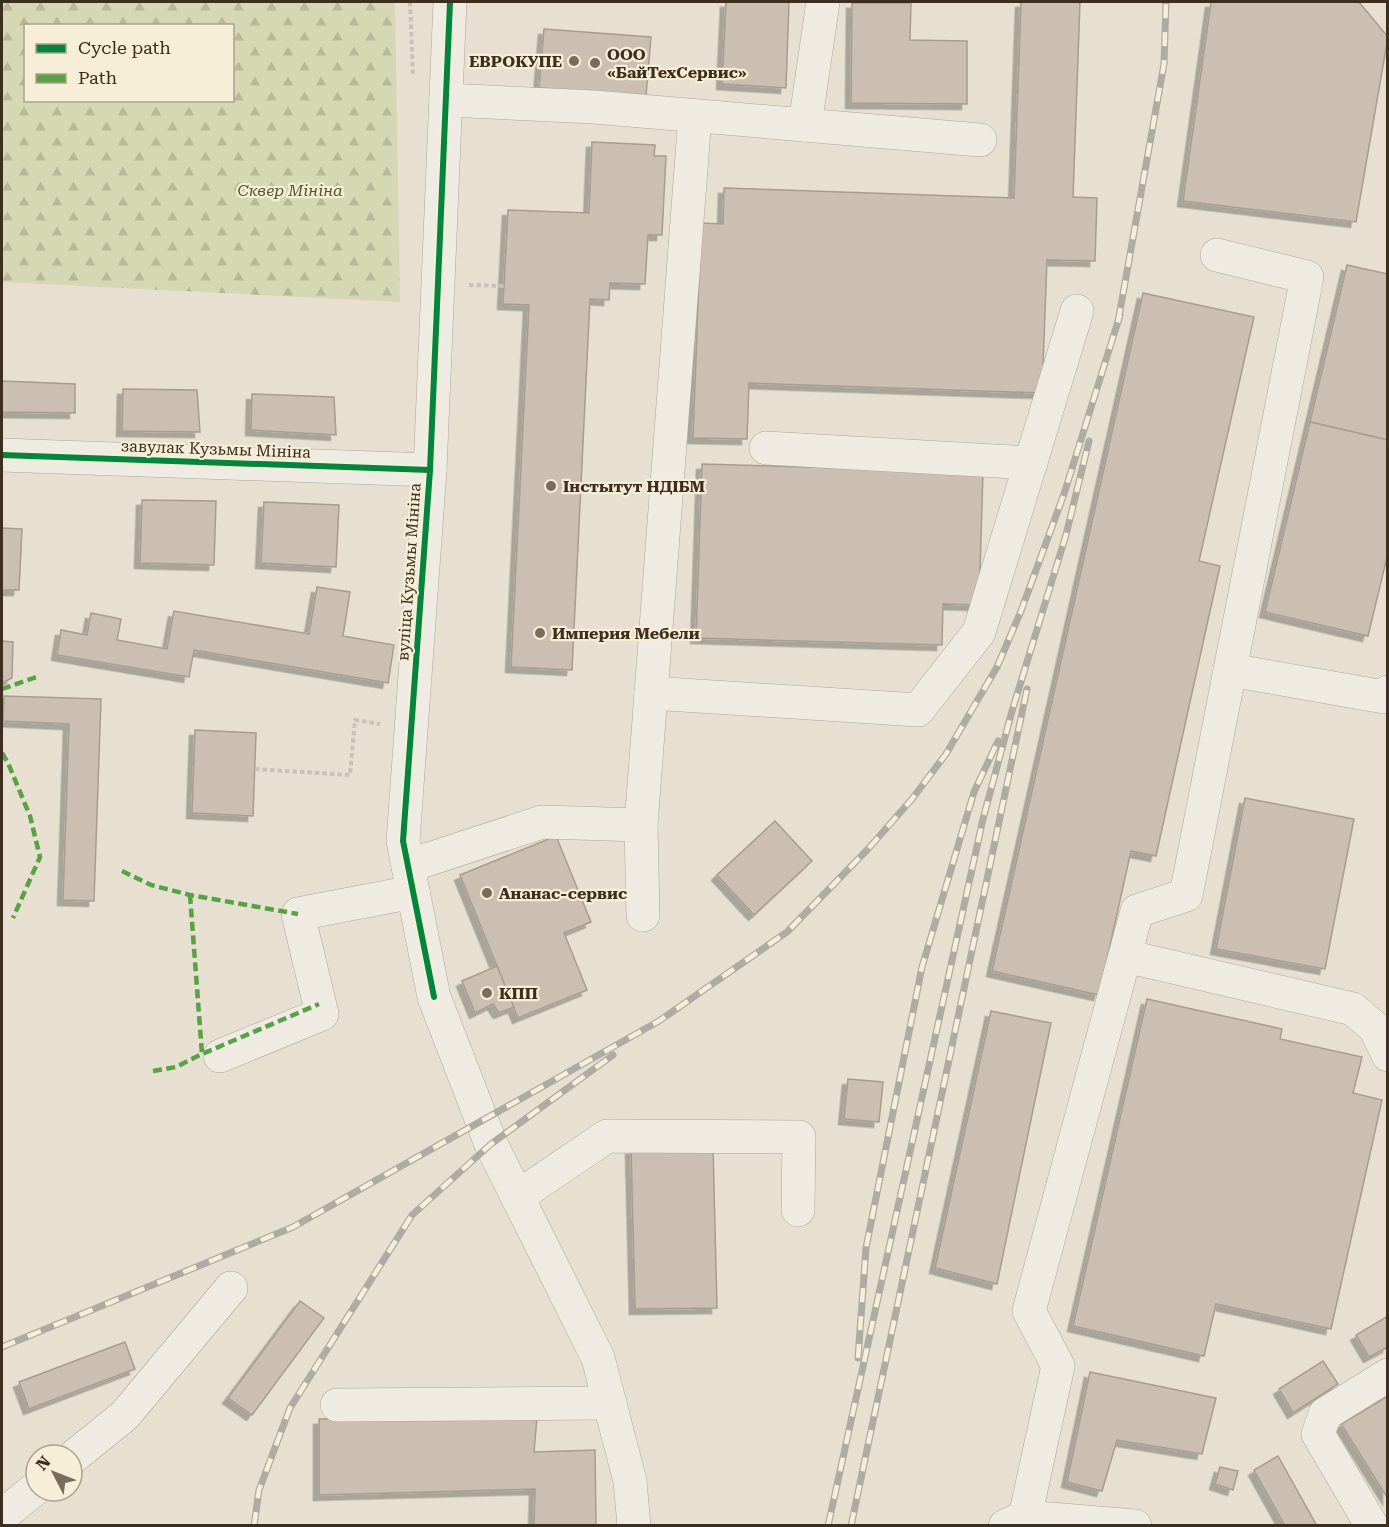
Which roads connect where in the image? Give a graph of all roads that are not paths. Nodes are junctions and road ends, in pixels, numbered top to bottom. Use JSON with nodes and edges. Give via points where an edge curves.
{"nodes":[{"id":1,"x":450,"y":2,"type":"edge"},
{"id":2,"x":823,"y":2,"type":"edge"},
{"id":3,"x":446,"y":100,"type":"junction"},
{"id":4,"x":695,"y":116,"type":"junction"},
{"id":5,"x":805,"y":125,"type":"junction"},
{"id":6,"x":980,"y":140,"type":"dead end"},
{"id":7,"x":1217,"y":255,"type":"dead end"},
{"id":8,"x":1077,"y":311,"type":"dead end"},
{"id":9,"x":766,"y":447,"type":"dead end"},
{"id":10,"x":2,"y":455,"type":"edge"},
{"id":11,"x":1031,"y":463,"type":"junction"},
{"id":12,"x":430,"y":470,"type":"junction"},
{"id":13,"x":1230,"y":670,"type":"junction"},
{"id":14,"x":1388,"y":692,"type":"edge"},
{"id":15,"x":651,"y":693,"type":"junction"},
{"id":16,"x":640,"y":825,"type":"junction"},
{"id":17,"x":410,"y":879,"type":"junction"},
{"id":18,"x":643,"y":915,"type":"dead end"},
{"id":19,"x":1125,"y":956,"type":"junction"},
{"id":20,"x":1388,"y":1055,"type":"edge"},
{"id":21,"x":220,"y":1056,"type":"dead end"},
{"id":22,"x":517,"y":1197,"type":"junction"},
{"id":23,"x":798,"y":1210,"type":"dead end"},
{"id":24,"x":231,"y":1288,"type":"dead end"},
{"id":25,"x":1388,"y":1375,"type":"edge"},
{"id":26,"x":610,"y":1403,"type":"junction"},
{"id":27,"x":337,"y":1405,"type":"dead end"},
{"id":28,"x":84,"y":1448,"type":"edge"},
{"id":29,"x":24,"y":1498,"type":"edge"},
{"id":30,"x":2,"y":1516,"type":"edge"},
{"id":31,"x":1015,"y":1521,"type":"edge"},
{"id":32,"x":634,"y":1526,"type":"edge"},
{"id":33,"x":1136,"y":1526,"type":"edge"},
{"id":34,"x":1372,"y":1526,"type":"edge"}],
"edges":[{"from":1,"to":3,"type":"street","name":"вуліца Кузьмы Мініна"},
{"from":2,"to":5,"type":"street"},
{"from":3,"to":4,"type":"street"},
{"from":3,"to":12,"type":"street","name":"вуліца Кузьмы Мініна"},
{"from":4,"to":5,"type":"street"},
{"from":4,"to":15,"type":"street"},
{"from":5,"to":6,"type":"street"},
{"from":7,"to":13,"type":"street","via":[[1307,277]]},
{"from":8,"to":11,"type":"street"},
{"from":9,"to":11,"type":"street"},
{"from":10,"to":12,"type":"street","name":"завулак Кузьмы Мініна"},
{"from":11,"to":15,"type":"street","via":[[979,632],[918,710]]},
{"from":12,"to":17,"type":"street","name":"вуліца Кузьмы Мініна","via":[[403,841]]},
{"from":13,"to":14,"type":"street","via":[[1384,697]]},
{"from":13,"to":19,"type":"street","via":[[1186,895],[1137,911]]},
{"from":15,"to":16,"type":"street"},
{"from":16,"to":17,"type":"street","via":[[542,822]]},
{"from":16,"to":18,"type":"street"},
{"from":17,"to":21,"type":"street","via":[[298,914],[322,1014]]},
{"from":17,"to":22,"type":"street","name":"вуліца Кузьмы Мініна","via":[[434,996],[491,1144]]},
{"from":19,"to":20,"type":"street","via":[[1353,1009],[1375,1028]]},
{"from":19,"to":31,"type":"street","via":[[1029,1311],[1058,1366]]},
{"from":22,"to":23,"type":"street","via":[[607,1136],[799,1137]]},
{"from":22,"to":26,"type":"street","name":"вуліца Кузьмы Мініна","via":[[598,1358]]},
{"from":24,"to":28,"type":"street","via":[[125,1415]]},
{"from":25,"to":34,"type":"street","via":[[1325,1414],[1318,1434]]},
{"from":26,"to":27,"type":"street"},
{"from":26,"to":32,"type":"street","name":"вуліца Кузьмы Мініна","via":[[630,1482]]},
{"from":29,"to":30,"type":"street"},
{"from":31,"to":33,"type":"street"}]}
